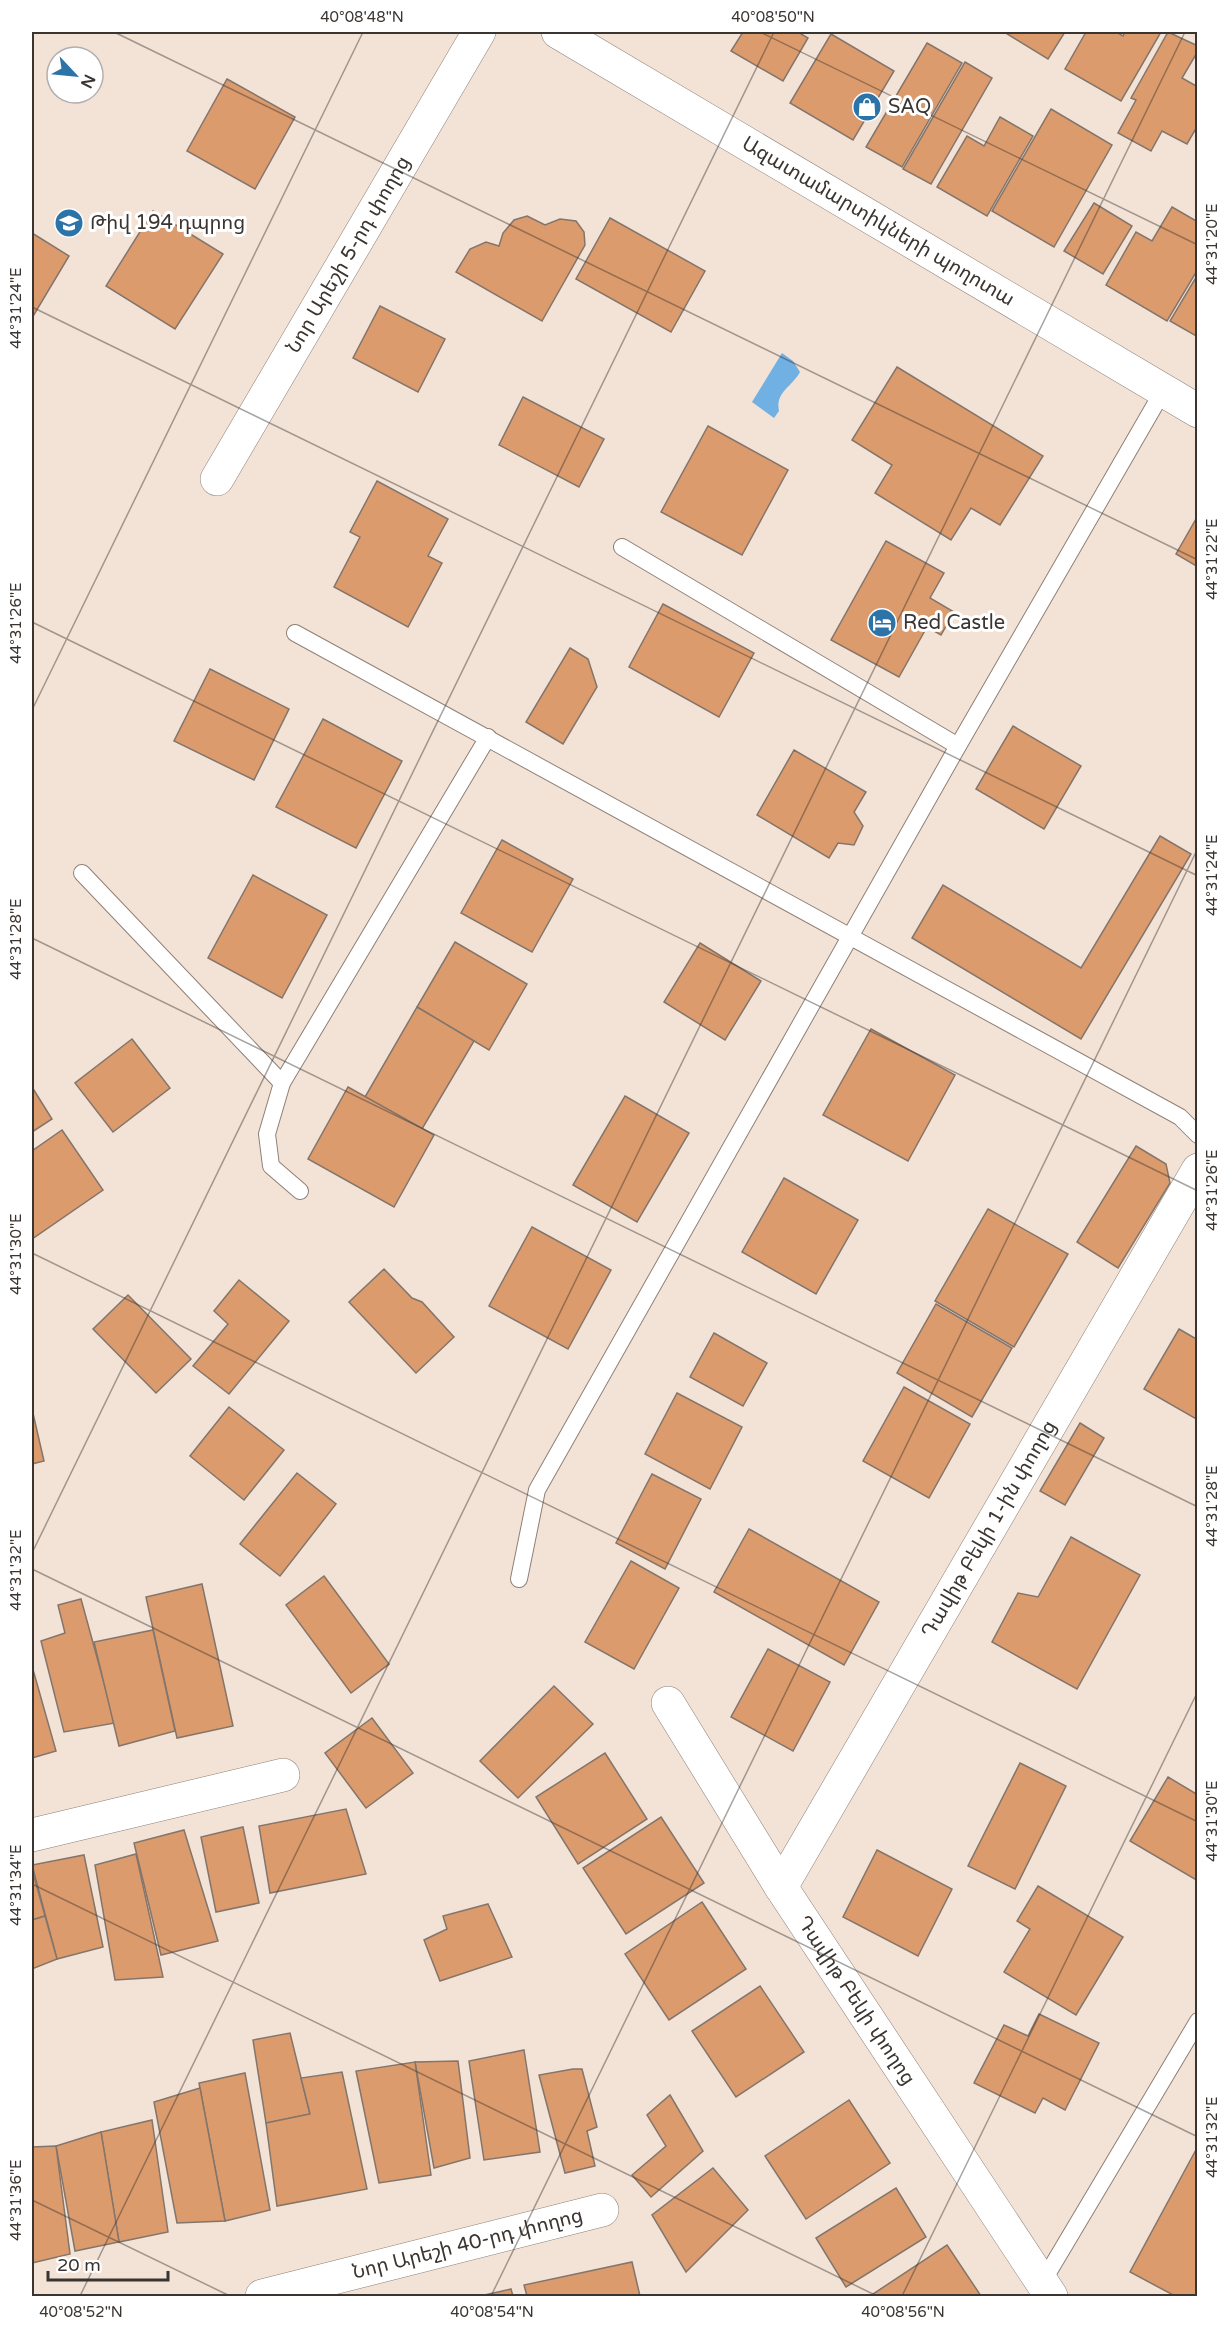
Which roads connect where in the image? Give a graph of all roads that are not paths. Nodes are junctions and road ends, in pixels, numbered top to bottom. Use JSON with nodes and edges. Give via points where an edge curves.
{"nodes":[{"id":1,"x":479,"y":32,"type":"edge"},
{"id":2,"x":558,"y":32,"type":"edge"},
{"id":3,"x":1163,"y":391,"type":"junction"},
{"id":4,"x":1197,"y":411,"type":"edge"},
{"id":5,"x":217,"y":478,"type":"dead end"},
{"id":6,"x":622,"y":548,"type":"dead end"},
{"id":7,"x":295,"y":633,"type":"dead end"},
{"id":8,"x":488,"y":737,"type":"junction"},
{"id":9,"x":958,"y":747,"type":"junction"},
{"id":10,"x":82,"y":873,"type":"dead end"},
{"id":11,"x":850,"y":938,"type":"junction"},
{"id":12,"x":282,"y":1083,"type":"junction"},
{"id":13,"x":1197,"y":1135,"type":"edge"},
{"id":14,"x":1197,"y":1170,"type":"edge"},
{"id":15,"x":300,"y":1191,"type":"dead end"},
{"id":16,"x":519,"y":1579,"type":"dead end"},
{"id":17,"x":668,"y":1703,"type":"dead end"},
{"id":18,"x":283,"y":1775,"type":"dead end"},
{"id":19,"x":32,"y":1835,"type":"edge"},
{"id":20,"x":781,"y":1887,"type":"junction"},
{"id":21,"x":1197,"y":2021,"type":"edge"},
{"id":22,"x":602,"y":2210,"type":"dead end"},
{"id":23,"x":1046,"y":2290,"type":"edge"},
{"id":24,"x":262,"y":2296,"type":"edge"}],
"edges":[{"from":1,"to":5,"type":"street","name":"Նոր Արեշի 5-րդ փողոց"},
{"from":2,"to":3,"type":"street","name":"Ազատամարտիկների պողոտա"},
{"from":3,"to":4,"type":"street","name":"Ազատամարտիկների պողոտա"},
{"from":3,"to":9,"type":"lane"},
{"from":6,"to":9,"type":"lane"},
{"from":7,"to":8,"type":"lane"},
{"from":8,"to":11,"type":"lane"},
{"from":8,"to":12,"type":"lane"},
{"from":9,"to":11,"type":"lane"},
{"from":10,"to":12,"type":"lane"},
{"from":11,"to":13,"type":"lane","via":[[1180,1117]]},
{"from":11,"to":16,"type":"lane","via":[[537,1490]]},
{"from":12,"to":15,"type":"lane","via":[[267,1134],[271,1166]]},
{"from":14,"to":20,"type":"street","name":"Դավիթ Բեկի 1-ին փողոց"},
{"from":17,"to":20,"type":"street","name":"Դավիթ Բեկի փողոց"},
{"from":18,"to":19,"type":"street"},
{"from":20,"to":23,"type":"street","name":"Դավիթ Բեկի փողոց"},
{"from":21,"to":23,"type":"lane"},
{"from":22,"to":24,"type":"street","name":"Նոր Արեշի 40-րդ փողոց"}]}
